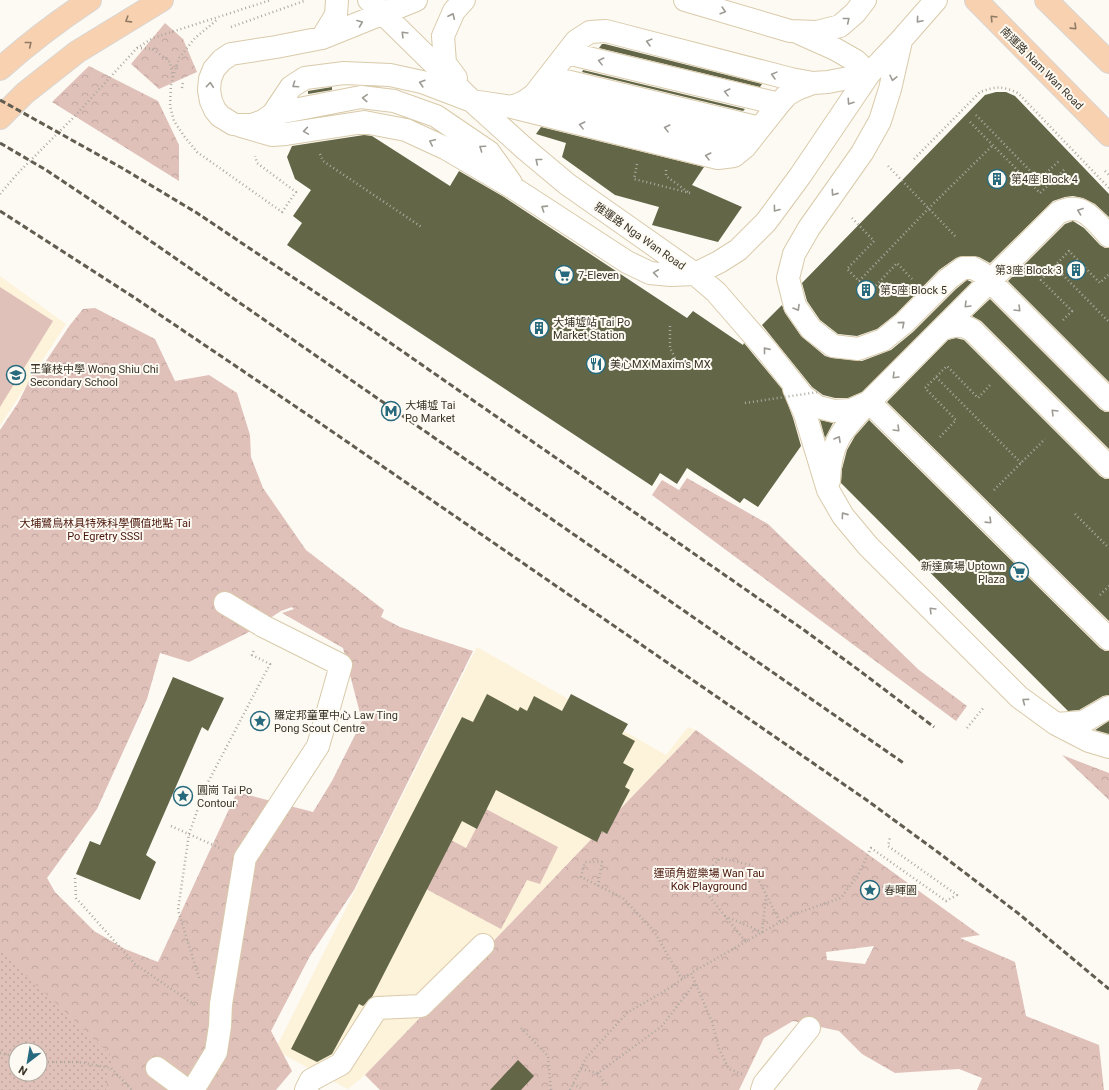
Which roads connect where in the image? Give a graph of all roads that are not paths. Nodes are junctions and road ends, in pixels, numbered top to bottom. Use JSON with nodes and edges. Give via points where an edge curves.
{"nodes":[{"id":1,"x":90,"y":0,"type":"edge"},
{"id":2,"x":162,"y":0,"type":"edge"},
{"id":3,"x":337,"y":0,"type":"edge"},
{"id":4,"x":416,"y":0,"type":"edge"},
{"id":5,"x":464,"y":0,"type":"edge"},
{"id":6,"x":685,"y":0,"type":"edge"},
{"id":7,"x":865,"y":0,"type":"edge"},
{"id":8,"x":936,"y":0,"type":"edge"},
{"id":9,"x":976,"y":0,"type":"edge"},
{"id":10,"x":1046,"y":0,"type":"edge"},
{"id":11,"x":377,"y":7,"type":"edge"},
{"id":12,"x":790,"y":30,"type":"junction"},
{"id":13,"x":322,"y":38,"type":"junction"},
{"id":14,"x":902,"y":40,"type":"junction"},
{"id":15,"x":567,"y":53,"type":"junction"},
{"id":16,"x":1109,"y":62,"type":"edge"},
{"id":17,"x":0,"y":69,"type":"edge"},
{"id":18,"x":869,"y":74,"type":"junction"},
{"id":19,"x":549,"y":77,"type":"junction"},
{"id":20,"x":813,"y":83,"type":"junction"},
{"id":21,"x":534,"y":95,"type":"junction"},
{"id":22,"x":472,"y":101,"type":"junction"},
{"id":23,"x":779,"y":104,"type":"junction"},
{"id":24,"x":512,"y":107,"type":"junction"},
{"id":25,"x":273,"y":114,"type":"junction"},
{"id":26,"x":0,"y":118,"type":"edge"},
{"id":27,"x":239,"y":126,"type":"junction"},
{"id":28,"x":760,"y":128,"type":"junction"},
{"id":29,"x":1109,"y":136,"type":"edge"},
{"id":30,"x":745,"y":147,"type":"junction"},
{"id":31,"x":515,"y":189,"type":"junction"},
{"id":32,"x":1109,"y":236,"type":"edge"},
{"id":33,"x":694,"y":274,"type":"junction"},
{"id":34,"x":990,"y":281,"type":"junction"},
{"id":35,"x":943,"y":329,"type":"junction"},
{"id":36,"x":790,"y":381,"type":"junction"},
{"id":37,"x":1109,"y":400,"type":"edge"},
{"id":38,"x":869,"y":402,"type":"junction"},
{"id":39,"x":1109,"y":467,"type":"edge"},
{"id":40,"x":828,"y":490,"type":"junction"},
{"id":41,"x":225,"y":603,"type":"dead end"},
{"id":42,"x":1109,"y":639,"type":"edge"},
{"id":43,"x":1109,"y":707,"type":"edge"},
{"id":44,"x":1056,"y":724,"type":"junction"},
{"id":45,"x":1109,"y":747,"type":"edge"},
{"id":46,"x":483,"y":945,"type":"dead end"},
{"id":47,"x":809,"y":1028,"type":"dead end"},
{"id":48,"x":157,"y":1068,"type":"dead end"},
{"id":49,"x":763,"y":1087,"type":"edge"},
{"id":50,"x":187,"y":1090,"type":"edge"},
{"id":51,"x":193,"y":1090,"type":"edge"},
{"id":52,"x":306,"y":1090,"type":"edge"}],
"edges":[{"from":17,"to":1,"type":"main road","one_way":true,"via":[[57,22]]},
{"from":2,"to":26,"type":"main road","one_way":true,"via":[[77,52]]},
{"from":3,"to":13,"type":"street","via":[[336,15]]},
{"from":4,"to":11,"type":"street"},
{"from":22,"to":5,"type":"street","name":"雅運路 Nga Wan Road","one_way":true,"via":[[445,63],[443,36],[454,10]]},
{"from":6,"to":12,"type":"street","one_way":true},
{"from":12,"to":7,"type":"street","one_way":true,"via":[[818,32],[840,26]]},
{"from":8,"to":14,"type":"street","name":"雅運路 Nga Wan Road","one_way":true},
{"from":29,"to":9,"type":"main road","name":"南運路 Nam Wan Road","one_way":true},
{"from":10,"to":16,"type":"main road","one_way":true},
{"from":13,"to":11,"type":"street","one_way":true},
{"from":22,"to":11,"type":"street","name":"雅運路 Nga Wan Road","one_way":true},
{"from":12,"to":18,"type":"street","via":[[835,48],[856,61]]},
{"from":27,"to":13,"type":"street","one_way":true,"via":[[220,116],[211,101],[210,79],[222,60],[231,54]]},
{"from":14,"to":18,"type":"street","name":"雅運路 Nga Wan Road"},
{"from":14,"to":34,"type":"street","one_way":true,"via":[[880,121],[862,153],[809,228],[794,254],[788,278],[795,306],[811,329],[833,346],[858,349],[883,340],[963,268],[973,268]]},
{"from":15,"to":19,"type":"street"},
{"from":20,"to":15,"type":"street","one_way":true,"via":[[606,31],[590,32],[576,41]]},
{"from":23,"to":15,"type":"street","one_way":true},
{"from":18,"to":20,"type":"street"},
{"from":18,"to":33,"type":"street","name":"雅運路 Nga Wan Road","one_way":true,"via":[[766,222],[738,250]]},
{"from":19,"to":21,"type":"street"},
{"from":19,"to":28,"type":"street"},
{"from":20,"to":23,"type":"street","via":[[792,92]]},
{"from":21,"to":24,"type":"street"},
{"from":30,"to":21,"type":"street","one_way":true},
{"from":22,"to":24,"type":"street"},
{"from":22,"to":25,"type":"street","name":"雅運路 Nga Wan Road","one_way":true,"via":[[422,82],[390,75],[344,73],[305,78],[291,87]]},
{"from":33,"to":22,"type":"street","name":"雅運路 Nga Wan Road","one_way":true,"via":[[568,184]]},
{"from":23,"to":28,"type":"street"},
{"from":30,"to":24,"type":"street","one_way":true,"via":[[734,156],[718,158]]},
{"from":25,"to":27,"type":"street","name":"雅運路 Nga Wan Road","via":[[252,125]]},
{"from":31,"to":25,"type":"street","one_way":true,"via":[[489,152],[436,116],[394,101],[361,97]]},
{"from":31,"to":27,"type":"street","one_way":true,"via":[[445,148],[406,130],[364,122],[272,135]]},
{"from":28,"to":30,"type":"street"},
{"from":33,"to":31,"type":"street","one_way":true,"via":[[650,273],[627,262]]},
{"from":32,"to":34,"type":"street","one_way":true,"via":[[1081,210],[1065,209]]},
{"from":36,"to":33,"type":"street","one_way":true,"via":[[716,292]]},
{"from":34,"to":35,"type":"street","one_way":true},
{"from":34,"to":37,"type":"street","one_way":true},
{"from":35,"to":38,"type":"street","one_way":true},
{"from":39,"to":35,"type":"street","one_way":true,"via":[[972,330],[959,325]]},
{"from":36,"to":38,"type":"street","via":[[803,396],[818,406],[834,412],[851,410]]},
{"from":36,"to":40,"type":"street","via":[[805,414]]},
{"from":40,"to":38,"type":"street","one_way":true,"via":[[834,448],[846,427]]},
{"from":38,"to":42,"type":"street","one_way":true},
{"from":44,"to":40,"type":"street","one_way":true,"via":[[1019,697],[868,546],[844,516]]},
{"from":41,"to":51,"type":"street","via":[[263,626],[341,665],[318,746],[245,858],[221,1004],[216,1052]]},
{"from":43,"to":44,"type":"street","via":[[1083,722]]},
{"from":44,"to":45,"type":"street","via":[[1089,741]]},
{"from":46,"to":52,"type":"street","via":[[421,1006],[376,1008],[341,1064],[311,1080]]},
{"from":47,"to":49,"type":"street"},
{"from":48,"to":50,"type":"street"}]}
